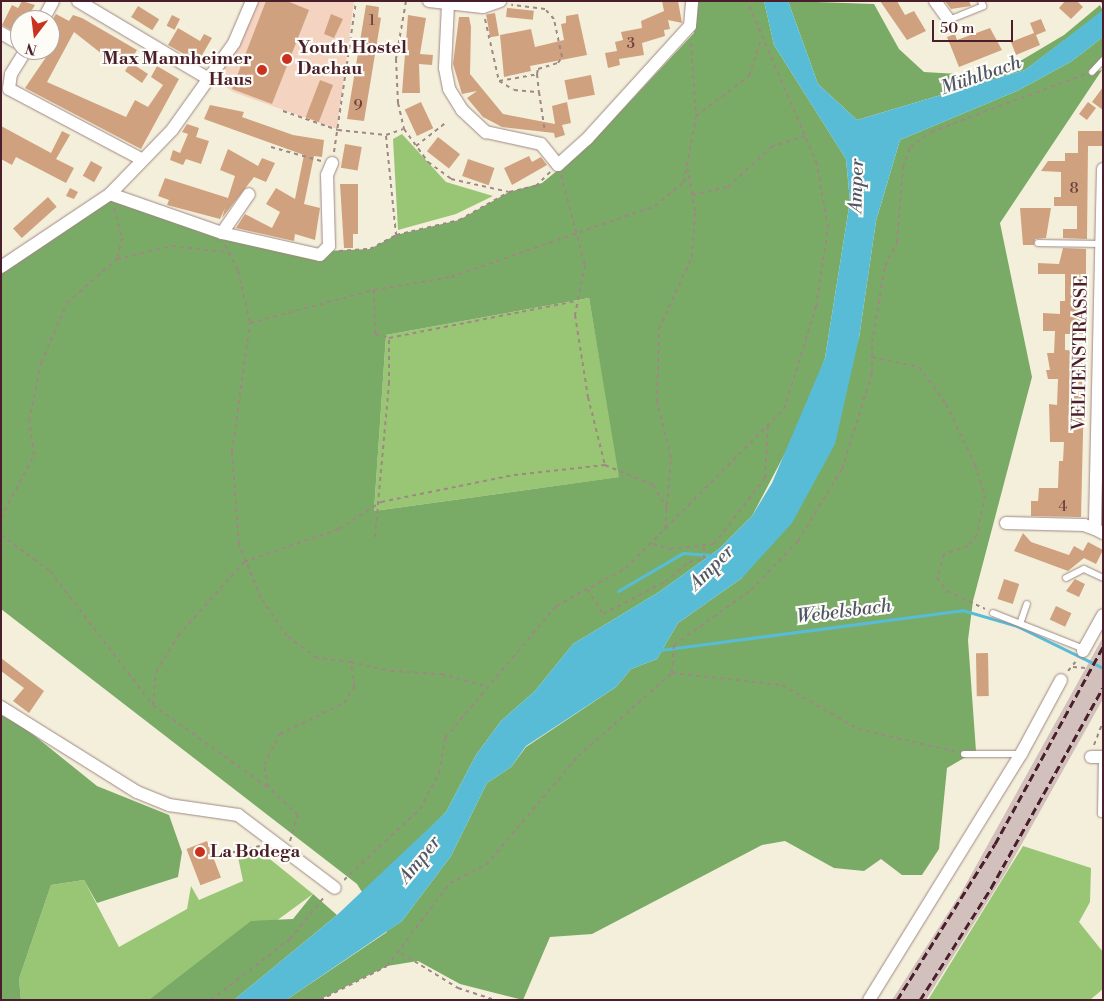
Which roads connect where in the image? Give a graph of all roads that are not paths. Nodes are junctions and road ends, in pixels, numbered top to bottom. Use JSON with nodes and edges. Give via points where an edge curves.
{"nodes":[{"id":1,"x":78,"y":1,"type":"edge"},
{"id":2,"x":252,"y":1,"type":"edge"},
{"id":3,"x":429,"y":1,"type":"edge"},
{"id":4,"x":692,"y":1,"type":"edge"},
{"id":5,"x":936,"y":1,"type":"edge"},
{"id":6,"x":981,"y":1,"type":"edge"},
{"id":7,"x":500,"y":2,"type":"edge"},
{"id":8,"x":448,"y":4,"type":"junction"},
{"id":9,"x":949,"y":20,"type":"joint"},
{"id":10,"x":20,"y":60,"type":"edge"},
{"id":11,"x":1103,"y":60,"type":"edge"},
{"id":12,"x":1092,"y":72,"type":"road end"},
{"id":13,"x":210,"y":79,"type":"junction"},
{"id":14,"x":141,"y":159,"type":"junction"},
{"id":15,"x":332,"y":163,"type":"road end"},
{"id":16,"x":1103,"y":169,"type":"edge"},
{"id":17,"x":110,"y":194,"type":"junction"},
{"id":18,"x":249,"y":194,"type":"dead end"},
{"id":19,"x":1102,"y":221,"type":"edge"},
{"id":20,"x":222,"y":233,"type":"junction"},
{"id":21,"x":1038,"y":243,"type":"dead end"},
{"id":22,"x":1101,"y":244,"type":"junction"},
{"id":23,"x":1,"y":267,"type":"edge"},
{"id":24,"x":1101,"y":304,"type":"edge"},
{"id":25,"x":1100,"y":375,"type":"edge"},
{"id":26,"x":1006,"y":523,"type":"dead end"},
{"id":27,"x":1099,"y":531,"type":"edge"},
{"id":28,"x":1066,"y":578,"type":"dead end"},
{"id":29,"x":1103,"y":578,"type":"edge"},
{"id":30,"x":1027,"y":604,"type":"dead end"},
{"id":31,"x":993,"y":613,"type":"road end"},
{"id":32,"x":1103,"y":615,"type":"edge"},
{"id":33,"x":1021,"y":621,"type":"junction"},
{"id":34,"x":1083,"y":650,"type":"joint"},
{"id":35,"x":1061,"y":680,"type":"dead end"},
{"id":36,"x":1,"y":707,"type":"edge"},
{"id":37,"x":964,"y":754,"type":"road end"},
{"id":38,"x":1021,"y":754,"type":"junction"},
{"id":39,"x":1099,"y":757,"type":"edge"},
{"id":40,"x":1101,"y":814,"type":"dead end"},
{"id":41,"x":335,"y":888,"type":"road end"},
{"id":42,"x":869,"y":1000,"type":"edge"}],
"edges":[{"from":1,"to":13,"type":"street"},
{"from":2,"to":13,"type":"street","via":[[234,43]]},
{"from":3,"to":8,"type":"street"},
{"from":4,"to":8,"type":"street","via":[[690,26],[588,139],[558,164],[541,144],[486,132],[462,110],[449,89],[445,68]]},
{"from":5,"to":9,"type":"street"},
{"from":6,"to":9,"type":"lane","via":[[983,6]]},
{"from":7,"to":8,"type":"street","via":[[483,7]]},
{"from":10,"to":14,"type":"street","via":[[12,74],[9,89]]},
{"from":11,"to":12,"type":"lane"},
{"from":13,"to":14,"type":"street","via":[[172,130]]},
{"from":14,"to":17,"type":"street"},
{"from":15,"to":20,"type":"street","via":[[327,175],[326,251],[300,254]]},
{"from":16,"to":19,"type":"street","name":"VELTENSTRASSE"},
{"from":17,"to":20,"type":"street"},
{"from":17,"to":23,"type":"street"},
{"from":18,"to":20,"type":"street"},
{"from":19,"to":22,"type":"street","name":"VELTENSTRASSE"},
{"from":21,"to":22,"type":"lane"},
{"from":22,"to":24,"type":"street","name":"VELTENSTRASSE"},
{"from":24,"to":25,"type":"street","name":"VELTENSTRASSE"},
{"from":25,"to":27,"type":"street","name":"VELTENSTRASSE"},
{"from":26,"to":27,"type":"street","via":[[1084,525]]},
{"from":28,"to":29,"type":"lane","via":[[1084,569]]},
{"from":30,"to":33,"type":"lane"},
{"from":31,"to":33,"type":"lane"},
{"from":32,"to":34,"type":"street"},
{"from":33,"to":34,"type":"lane"},
{"from":35,"to":38,"type":"street"},
{"from":36,"to":41,"type":"street","via":[[137,792],[169,804],[238,815],[268,834]]},
{"from":37,"to":38,"type":"lane"},
{"from":38,"to":42,"type":"street"},
{"from":39,"to":40,"type":"lane"}]}
